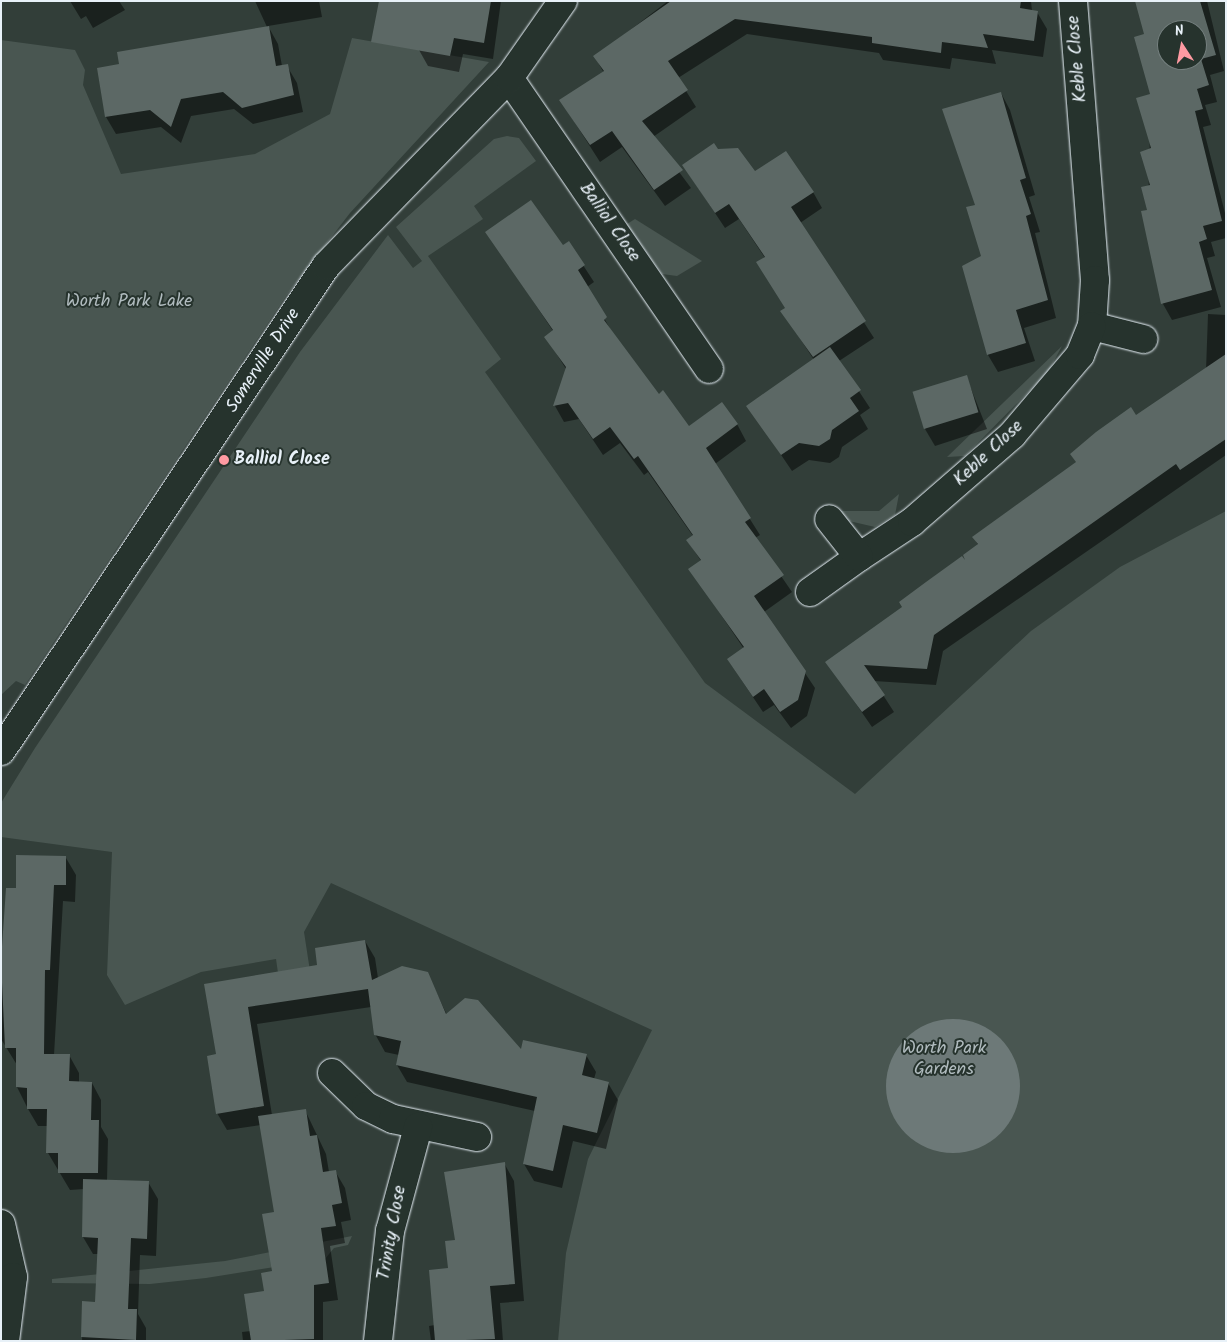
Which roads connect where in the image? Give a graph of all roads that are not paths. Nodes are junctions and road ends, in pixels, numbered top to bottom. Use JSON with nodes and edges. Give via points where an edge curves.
{"nodes":[{"id":1,"x":564,"y":1,"type":"edge"},
{"id":2,"x":1073,"y":1,"type":"edge"},
{"id":3,"x":509,"y":78,"type":"junction"},
{"id":4,"x":1092,"y":326,"type":"junction"},
{"id":5,"x":1143,"y":339,"type":"dead end"},
{"id":6,"x":709,"y":369,"type":"dead end"},
{"id":7,"x":829,"y":519,"type":"dead end"},
{"id":8,"x":859,"y":557,"type":"junction"},
{"id":9,"x":810,"y":592,"type":"dead end"},
{"id":10,"x":1,"y":751,"type":"edge"},
{"id":11,"x":332,"y":1073,"type":"dead end"},
{"id":12,"x":418,"y":1127,"type":"junction"},
{"id":13,"x":477,"y":1137,"type":"dead end"},
{"id":14,"x":1,"y":1224,"type":"edge"},
{"id":15,"x":5,"y":1341,"type":"edge"},
{"id":16,"x":378,"y":1341,"type":"edge"}],
"edges":[{"from":1,"to":3,"type":"street","name":"Somerville Drive"},
{"from":2,"to":4,"type":"street","name":"Keble Close","via":[[1095,280]]},
{"from":3,"to":6,"type":"street","name":"Balliol Close"},
{"from":3,"to":10,"type":"street","name":"Somerville Drive","via":[[326,266]]},
{"from":4,"to":5,"type":"street"},
{"from":4,"to":8,"type":"street","name":"Keble Close","via":[[1070,369],[1012,435],[912,522]]},
{"from":7,"to":8,"type":"street"},
{"from":8,"to":9,"type":"street","name":"Keble Close"},
{"from":11,"to":12,"type":"street","via":[[366,1106]]},
{"from":12,"to":13,"type":"street"},
{"from":12,"to":16,"type":"street","name":"Trinity Close","via":[[390,1230]]},
{"from":14,"to":15,"type":"street","via":[[13,1277]]}]}
